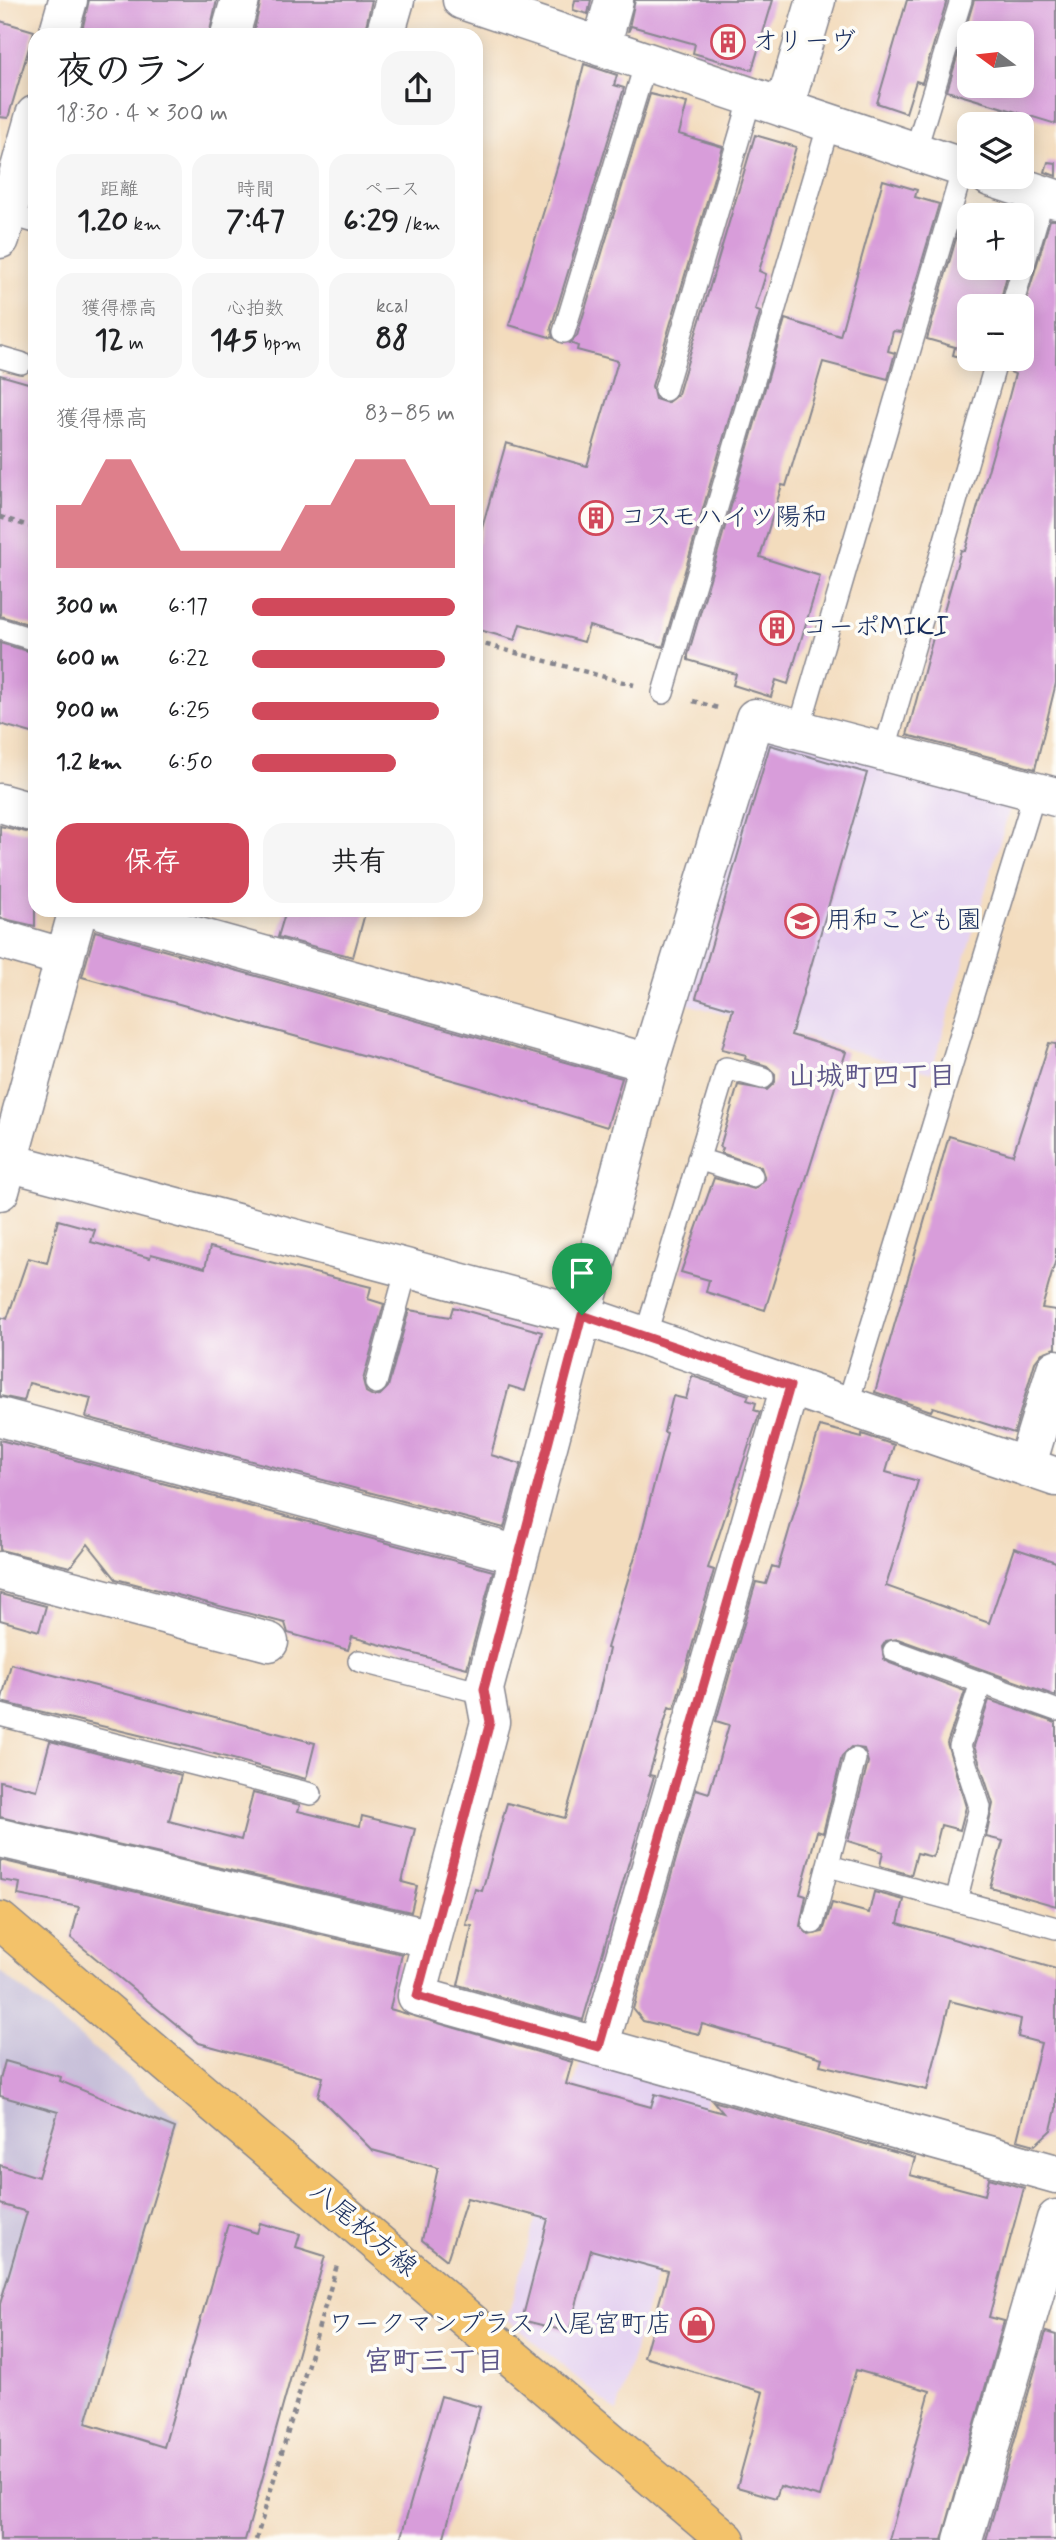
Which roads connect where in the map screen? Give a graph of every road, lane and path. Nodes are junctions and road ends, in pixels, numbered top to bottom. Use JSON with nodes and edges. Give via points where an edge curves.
{"nodes":[{"id":1,"x":68,"y":0,"type":"edge"},
{"id":2,"x":240,"y":0,"type":"edge"},
{"id":3,"x":395,"y":0,"type":"edge"},
{"id":4,"x":462,"y":0,"type":"edge"},
{"id":5,"x":614,"y":0,"type":"edge"},
{"id":6,"x":816,"y":0,"type":"edge"},
{"id":7,"x":961,"y":0,"type":"edge"},
{"id":8,"x":60,"y":28,"type":"edge"},
{"id":9,"x":232,"y":28,"type":"edge"},
{"id":10,"x":387,"y":28,"type":"edge"},
{"id":11,"x":601,"y":47,"type":"junction"},
{"id":12,"x":646,"y":62,"type":"junction"},
{"id":13,"x":768,"y":102,"type":"junction"},
{"id":14,"x":829,"y":123,"type":"junction"},
{"id":15,"x":28,"y":152,"type":"edge"},
{"id":16,"x":915,"y":152,"type":"junction"},
{"id":17,"x":957,"y":166,"type":"edge"},
{"id":18,"x":968,"y":189,"type":"edge"},
{"id":19,"x":1027,"y":189,"type":"edge"},
{"id":20,"x":1050,"y":197,"type":"edge"},
{"id":21,"x":14,"y":225,"type":"edge"},
{"id":22,"x":1016,"y":294,"type":"edge"},
{"id":23,"x":564,"y":332,"type":"dead end"},
{"id":24,"x":0,"y":357,"type":"edge"},
{"id":25,"x":21,"y":363,"type":"dead end"},
{"id":26,"x":994,"y":371,"type":"edge"},
{"id":27,"x":665,"y":390,"type":"dead end"},
{"id":28,"x":0,"y":517,"type":"edge"},
{"id":29,"x":28,"y":526,"type":"edge"},
{"id":30,"x":0,"y":629,"type":"edge"},
{"id":31,"x":28,"y":638,"type":"edge"},
{"id":32,"x":483,"y":644,"type":"edge"},
{"id":33,"x":663,"y":693,"type":"junction"},
{"id":34,"x":755,"y":718,"type":"junction"},
{"id":35,"x":799,"y":729,"type":"junction"},
{"id":36,"x":884,"y":752,"type":"junction"},
{"id":37,"x":1046,"y":795,"type":"edge"},
{"id":38,"x":0,"y":803,"type":"edge"},
{"id":39,"x":28,"y":811,"type":"edge"},
{"id":40,"x":76,"y":917,"type":"edge"},
{"id":41,"x":127,"y":917,"type":"edge"},
{"id":42,"x":0,"y":940,"type":"edge"},
{"id":43,"x":65,"y":958,"type":"junction"},
{"id":44,"x":649,"y":1063,"type":"junction"},
{"id":45,"x":763,"y":1078,"type":"dead end"},
{"id":46,"x":698,"y":1159,"type":"junction"},
{"id":47,"x":3,"y":1171,"type":"edge"},
{"id":48,"x":752,"y":1176,"type":"dead end"},
{"id":49,"x":407,"y":1268,"type":"junction"},
{"id":50,"x":582,"y":1315,"type":"junction"},
{"id":51,"x":645,"y":1337,"type":"junction"},
{"id":52,"x":1056,"y":1369,"type":"edge"},
{"id":53,"x":376,"y":1384,"type":"dead end"},
{"id":54,"x":790,"y":1386,"type":"junction"},
{"id":55,"x":847,"y":1406,"type":"junction"},
{"id":56,"x":0,"y":1417,"type":"edge"},
{"id":57,"x":1041,"y":1472,"type":"edge"},
{"id":58,"x":519,"y":1555,"type":"junction"},
{"id":59,"x":0,"y":1571,"type":"edge"},
{"id":60,"x":269,"y":1642,"type":"dead end"},
{"id":61,"x":894,"y":1651,"type":"dead end"},
{"id":62,"x":359,"y":1661,"type":"dead end"},
{"id":63,"x":981,"y":1683,"type":"junction"},
{"id":64,"x":484,"y":1689,"type":"junction"},
{"id":65,"x":1056,"y":1710,"type":"edge"},
{"id":66,"x":0,"y":1715,"type":"edge"},
{"id":67,"x":855,"y":1759,"type":"dead end"},
{"id":68,"x":311,"y":1794,"type":"dead end"},
{"id":69,"x":0,"y":1838,"type":"edge"},
{"id":70,"x":829,"y":1866,"type":"junction"},
{"id":71,"x":956,"y":1901,"type":"junction"},
{"id":72,"x":0,"y":1921,"type":"edge"},
{"id":73,"x":814,"y":1923,"type":"dead end"},
{"id":74,"x":1056,"y":1928,"type":"edge"},
{"id":75,"x":432,"y":1939,"type":"junction"},
{"id":76,"x":599,"y":2047,"type":"junction"},
{"id":77,"x":1056,"y":2173,"type":"edge"},
{"id":78,"x":1056,"y":2219,"type":"edge"},
{"id":79,"x":342,"y":2250,"type":"dead end"},
{"id":80,"x":256,"y":2540,"type":"edge"},
{"id":81,"x":726,"y":2540,"type":"edge"},
{"id":82,"x":963,"y":2540,"type":"edge"}],
"edges":[{"from":1,"to":8,"type":"street"},
{"from":2,"to":9,"type":"street"},
{"from":3,"to":10,"type":"street"},
{"from":4,"to":11,"type":"street"},
{"from":5,"to":11,"type":"street"},
{"from":6,"to":13,"type":"street"},
{"from":7,"to":16,"type":"lane"},
{"from":11,"to":12,"type":"street"},
{"from":12,"to":13,"type":"street"},
{"from":12,"to":23,"type":"lane"},
{"from":13,"to":14,"type":"street"},
{"from":13,"to":27,"type":"lane"},
{"from":14,"to":16,"type":"street"},
{"from":14,"to":33,"type":"lane"},
{"from":15,"to":21,"type":"street"},
{"from":16,"to":17,"type":"street"},
{"from":18,"to":35,"type":"lane"},
{"from":19,"to":20,"type":"street"},
{"from":20,"to":22,"type":"lane"},
{"from":24,"to":25,"type":"lane"},
{"from":26,"to":36,"type":"lane"},
{"from":28,"to":29,"type":"path"},
{"from":30,"to":31,"type":"lane"},
{"from":32,"to":33,"type":"path"},
{"from":33,"to":34,"type":"path"},
{"from":34,"to":35,"type":"street"},
{"from":34,"to":44,"type":"street"},
{"from":35,"to":36,"type":"street"},
{"from":36,"to":37,"type":"street"},
{"from":37,"to":55,"type":"lane"},
{"from":38,"to":39,"type":"street"},
{"from":40,"to":43,"type":"street"},
{"from":41,"to":44,"type":"street"},
{"from":42,"to":43,"type":"street"},
{"from":43,"to":47,"type":"street"},
{"from":44,"to":50,"type":"street"},
{"from":45,"to":46,"type":"lane","via":[[726,1068]]},
{"from":46,"to":48,"type":"lane"},
{"from":46,"to":51,"type":"lane"},
{"from":47,"to":49,"type":"street"},
{"from":49,"to":50,"type":"street"},
{"from":49,"to":53,"type":"lane"},
{"from":50,"to":51,"type":"street"},
{"from":50,"to":58,"type":"street"},
{"from":51,"to":54,"type":"street"},
{"from":52,"to":57,"type":"street"},
{"from":54,"to":55,"type":"street"},
{"from":54,"to":76,"type":"street"},
{"from":55,"to":57,"type":"street"},
{"from":56,"to":58,"type":"street"},
{"from":58,"to":64,"type":"street"},
{"from":59,"to":60,"type":"street"},
{"from":61,"to":63,"type":"lane"},
{"from":62,"to":64,"type":"lane","via":[[467,1689]]},
{"from":63,"to":65,"type":"lane"},
{"from":63,"to":71,"type":"lane","via":[[960,1746],[980,1807]]},
{"from":64,"to":75,"type":"street","via":[[490,1722]]},
{"from":66,"to":68,"type":"lane"},
{"from":67,"to":70,"type":"lane"},
{"from":69,"to":75,"type":"street"},
{"from":70,"to":71,"type":"lane"},
{"from":70,"to":73,"type":"lane"},
{"from":71,"to":74,"type":"lane"},
{"from":72,"to":81,"type":"main road","name":"八尾枚方線"},
{"from":75,"to":76,"type":"street","via":[[417,1996]]},
{"from":76,"to":77,"type":"street"},
{"from":78,"to":82,"type":"street"},
{"from":79,"to":80,"type":"path"}]}
